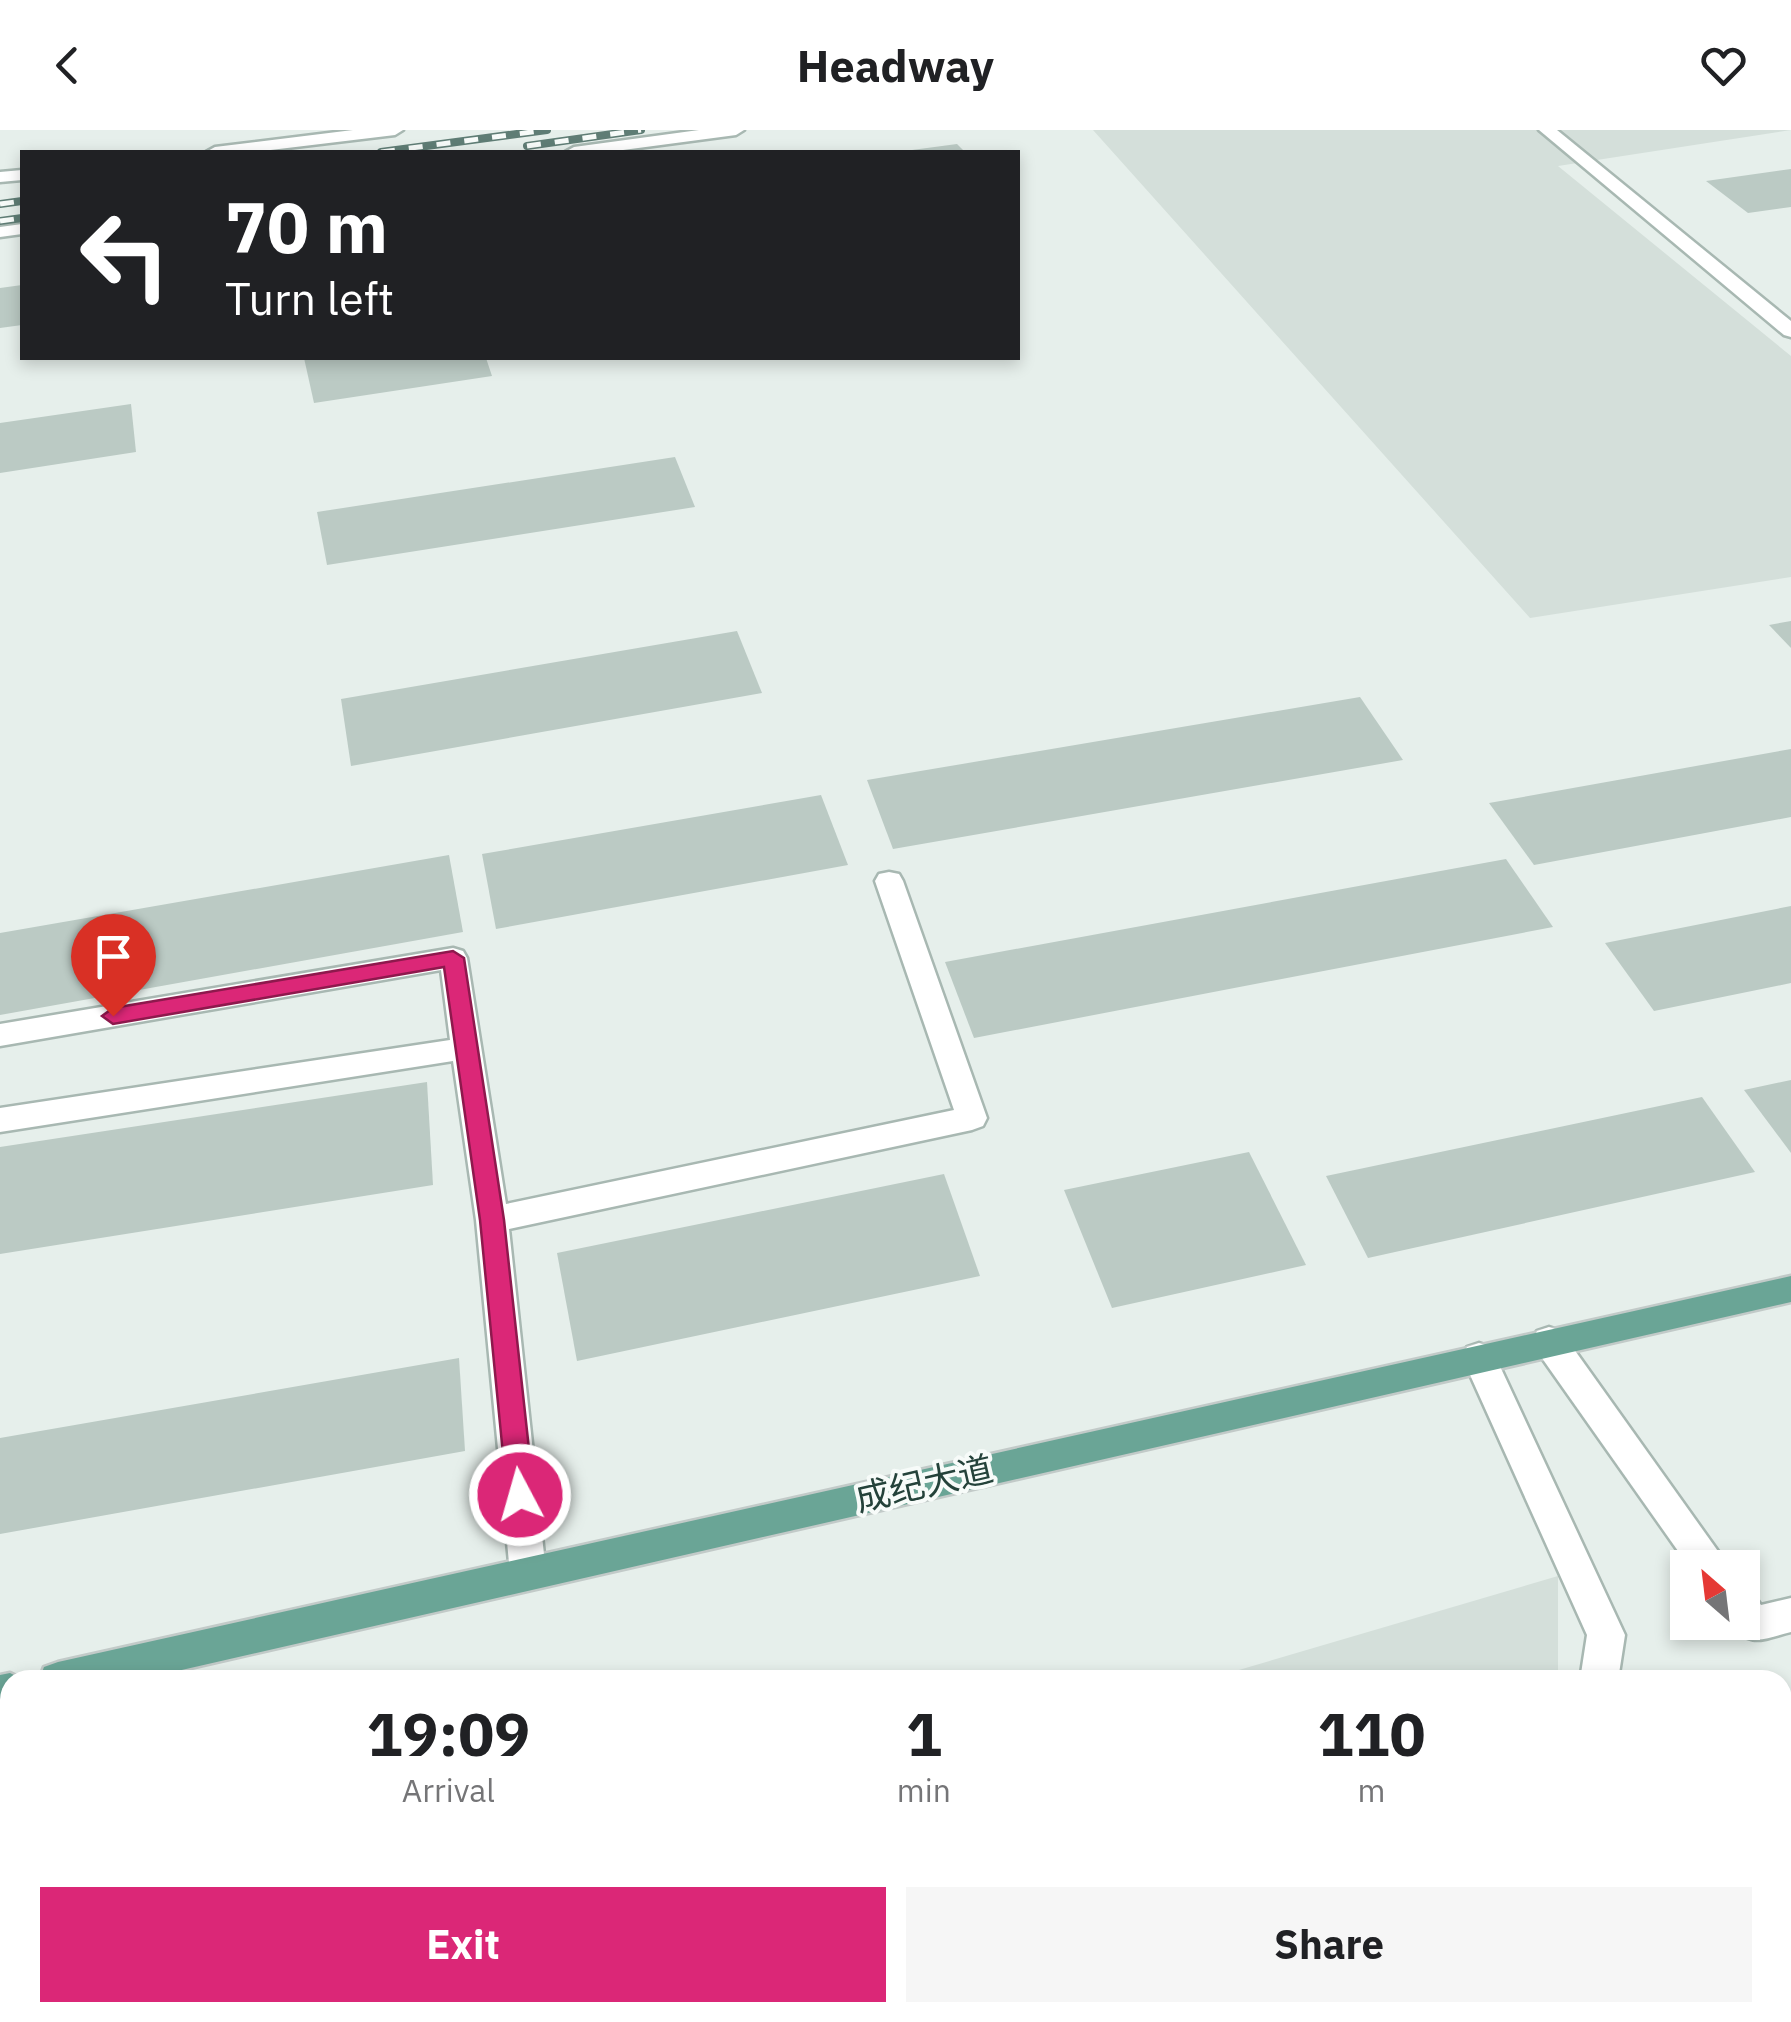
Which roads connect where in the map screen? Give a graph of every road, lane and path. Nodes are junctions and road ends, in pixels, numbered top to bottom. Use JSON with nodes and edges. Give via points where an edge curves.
{"nodes":[{"id":1,"x":395,"y":130,"type":"edge"},
{"id":2,"x":736,"y":130,"type":"edge"},
{"id":3,"x":1547,"y":130,"type":"edge"},
{"id":4,"x":231,"y":150,"type":"edge"},
{"id":5,"x":589,"y":150,"type":"edge"},
{"id":6,"x":1791,"y":331,"type":"edge"},
{"id":7,"x":889,"y":881,"type":"dead end"},
{"id":8,"x":0,"y":1035,"type":"edge"},
{"id":9,"x":466,"y":1048,"type":"junction"},
{"id":10,"x":0,"y":1120,"type":"edge"},
{"id":11,"x":492,"y":1220,"type":"junction"},
{"id":12,"x":1791,"y":1289,"type":"edge"},
{"id":13,"x":1549,"y":1341,"type":"junction"},
{"id":14,"x":1479,"y":1357,"type":"junction"},
{"id":15,"x":1699,"y":1550,"type":"edge"},
{"id":16,"x":528,"y":1574,"type":"junction"},
{"id":17,"x":1791,"y":1615,"type":"edge"},
{"id":18,"x":1760,"y":1623,"type":"edge"},
{"id":19,"x":102,"y":1670,"type":"edge"},
{"id":20,"x":1601,"y":1670,"type":"edge"}],
"edges":[{"from":1,"to":4,"type":"street"},
{"from":2,"to":5,"type":"street"},
{"from":3,"to":6,"type":"street"},
{"from":7,"to":11,"type":"street","via":[[972,1118]]},
{"from":8,"to":9,"type":"street","via":[[453,958]]},
{"from":9,"to":10,"type":"street"},
{"from":9,"to":11,"type":"street"},
{"from":11,"to":16,"type":"street"},
{"from":12,"to":13,"type":"main road","name":"成纪大道"},
{"from":13,"to":14,"type":"main road","name":"成纪大道"},
{"from":13,"to":15,"type":"street"},
{"from":14,"to":16,"type":"main road","name":"成纪大道"},
{"from":14,"to":20,"type":"street","via":[[1606,1635]]},
{"from":16,"to":19,"type":"main road","name":"成纪大道"},
{"from":17,"to":18,"type":"street"}]}
